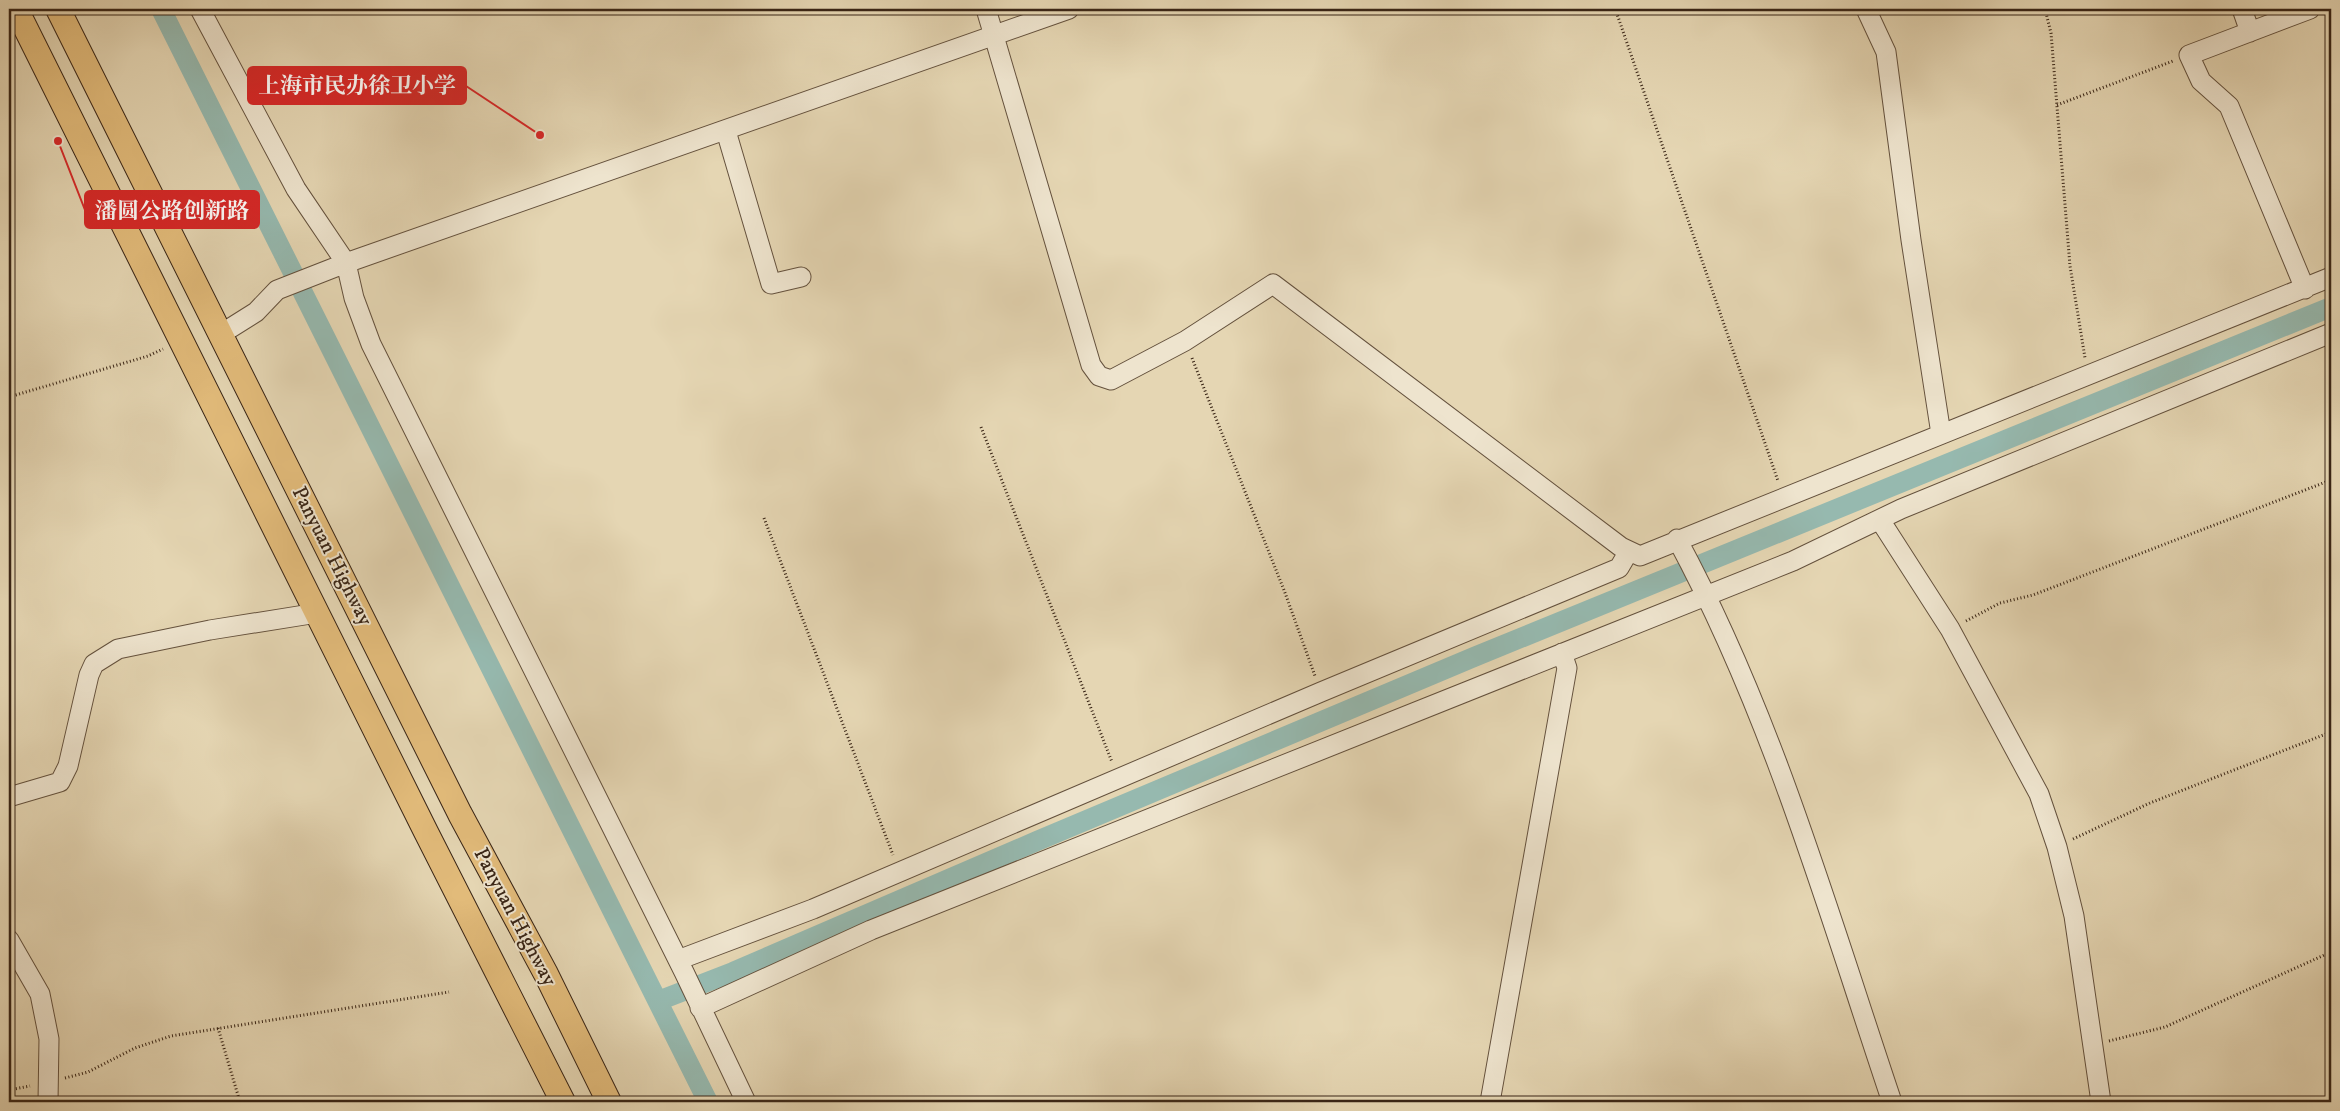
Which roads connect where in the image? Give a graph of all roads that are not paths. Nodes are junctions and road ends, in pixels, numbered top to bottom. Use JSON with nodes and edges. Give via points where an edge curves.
{"nodes":[{"id":1,"x":58,"y":9,"type":"edge"},
{"id":2,"x":200,"y":9,"type":"edge"},
{"id":3,"x":986,"y":9,"type":"edge"},
{"id":4,"x":1069,"y":9,"type":"edge"},
{"id":5,"x":1866,"y":9,"type":"edge"},
{"id":6,"x":2242,"y":9,"type":"edge"},
{"id":7,"x":2310,"y":9,"type":"edge"},
{"id":8,"x":14,"y":14,"type":"edge"},
{"id":9,"x":2250,"y":32,"type":"junction"},
{"id":10,"x":995,"y":36,"type":"junction"},
{"id":11,"x":726,"y":131,"type":"junction"},
{"id":12,"x":339,"y":266,"type":"junction"},
{"id":13,"x":801,"y":277,"type":"dead end"},
{"id":14,"x":2331,"y":278,"type":"edge"},
{"id":15,"x":2304,"y":289,"type":"junction"},
{"id":16,"x":2331,"y":333,"type":"edge"},
{"id":17,"x":221,"y":334,"type":"junction"},
{"id":18,"x":1942,"y":434,"type":"junction"},
{"id":19,"x":1880,"y":520,"type":"junction"},
{"id":20,"x":1680,"y":544,"type":"junction"},
{"id":21,"x":1629,"y":551,"type":"junction"},
{"id":22,"x":1704,"y":591,"type":"junction"},
{"id":23,"x":317,"y":613,"type":"junction"},
{"id":24,"x":1562,"y":653,"type":"junction"},
{"id":25,"x":9,"y":798,"type":"edge"},
{"id":26,"x":9,"y":940,"type":"edge"},
{"id":27,"x":681,"y":966,"type":"junction"},
{"id":28,"x":698,"y":1004,"type":"junction"},
{"id":29,"x":48,"y":1102,"type":"edge"},
{"id":30,"x":563,"y":1102,"type":"edge"},
{"id":31,"x":609,"y":1102,"type":"edge"},
{"id":32,"x":746,"y":1102,"type":"edge"},
{"id":33,"x":1490,"y":1102,"type":"edge"},
{"id":34,"x":1892,"y":1102,"type":"edge"},
{"id":35,"x":2101,"y":1102,"type":"edge"}],
"edges":[{"from":1,"to":17,"type":"main road","name":"Panyuan Highway"},
{"from":2,"to":12,"type":"street"},
{"from":3,"to":10,"type":"street"},
{"from":4,"to":10,"type":"street"},
{"from":5,"to":18,"type":"street","via":[[1886,52],[1911,240]]},
{"from":6,"to":9,"type":"street"},
{"from":7,"to":9,"type":"street"},
{"from":8,"to":23,"type":"main road","name":"Panyuan Highway","via":[[182,339]]},
{"from":9,"to":15,"type":"street","via":[[2189,54],[2201,81],[2229,106]]},
{"from":10,"to":11,"type":"street"},
{"from":10,"to":21,"type":"street","via":[[1091,365],[1099,376],[1111,380],[1186,341],[1273,284]]},
{"from":11,"to":12,"type":"street"},
{"from":11,"to":13,"type":"street","via":[[771,284]]},
{"from":12,"to":17,"type":"street","via":[[277,290],[256,312]]},
{"from":12,"to":27,"type":"street","via":[[371,344]]},
{"from":14,"to":15,"type":"street"},
{"from":15,"to":18,"type":"street"},
{"from":16,"to":19,"type":"street"},
{"from":17,"to":31,"type":"main road","name":"Panyuan Highway","via":[[460,814],[546,974]]},
{"from":18,"to":20,"type":"street","via":[[1783,497]]},
{"from":19,"to":22,"type":"street","via":[[1793,561]]},
{"from":19,"to":35,"type":"street","via":[[1950,629],[2039,794],[2057,847],[2074,916]]},
{"from":20,"to":21,"type":"street","via":[[1640,556]]},
{"from":20,"to":22,"type":"street"},
{"from":21,"to":27,"type":"street","via":[[1620,568],[1118,778]]},
{"from":22,"to":24,"type":"street"},
{"from":22,"to":34,"type":"street","via":[[1768,734]]},
{"from":23,"to":25,"type":"street","via":[[118,649],[104,657],[94,664],[89,675],[68,766],[60,782]]},
{"from":23,"to":30,"type":"main road","name":"Panyuan Highway"},
{"from":24,"to":28,"type":"street","via":[[871,930]]},
{"from":24,"to":33,"type":"street","via":[[1567,668]]},
{"from":26,"to":29,"type":"street","via":[[40,994],[49,1040]]},
{"from":27,"to":28,"type":"street"},
{"from":28,"to":32,"type":"street"}]}
